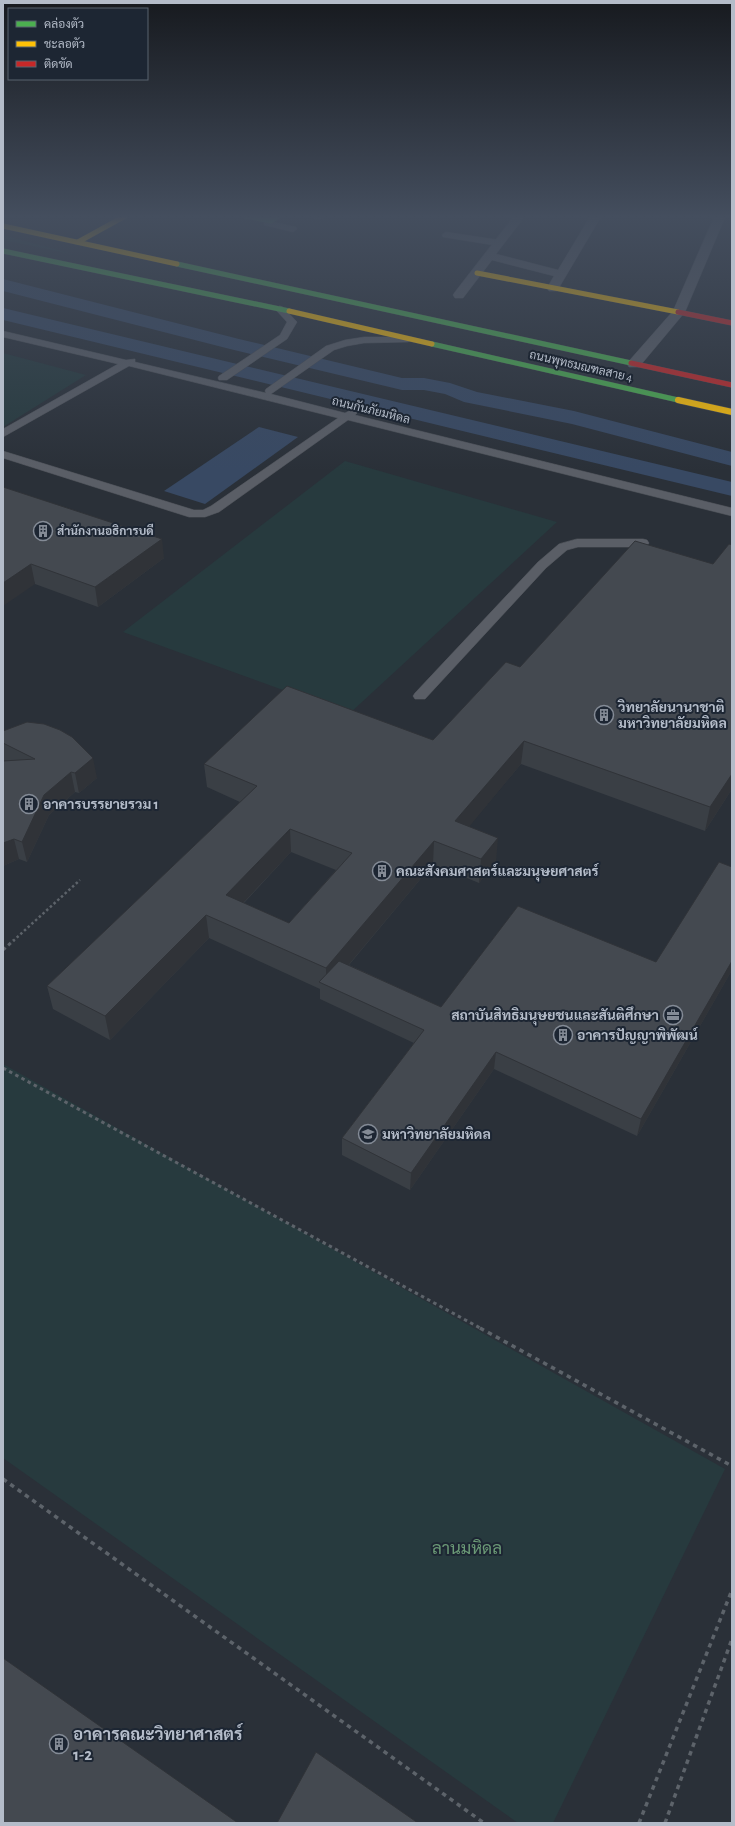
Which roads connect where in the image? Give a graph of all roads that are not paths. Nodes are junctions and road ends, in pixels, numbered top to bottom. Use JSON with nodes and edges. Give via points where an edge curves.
{"nodes":[{"id":1,"x":238,"y":300,"type":"edge"},
{"id":2,"x":343,"y":300,"type":"edge"},
{"id":3,"x":617,"y":300,"type":"edge"},
{"id":4,"x":684,"y":300,"type":"edge"},
{"id":5,"x":280,"y":309,"type":"junction"},
{"id":6,"x":679,"y":312,"type":"junction"},
{"id":7,"x":732,"y":323,"type":"edge"},
{"id":8,"x":3,"y":328,"type":"edge"},
{"id":9,"x":3,"y":334,"type":"edge"},
{"id":10,"x":408,"y":339,"type":"junction"},
{"id":11,"x":131,"y":361,"type":"junction"},
{"id":12,"x":634,"y":364,"type":"junction"},
{"id":13,"x":222,"y":378,"type":"junction"},
{"id":14,"x":732,"y":385,"type":"edge"},
{"id":15,"x":270,"y":391,"type":"junction"},
{"id":16,"x":732,"y":412,"type":"edge"},
{"id":17,"x":350,"y":415,"type":"junction"},
{"id":18,"x":3,"y":434,"type":"edge"},
{"id":19,"x":3,"y":454,"type":"edge"},
{"id":20,"x":732,"y":502,"type":"edge"},
{"id":21,"x":732,"y":512,"type":"edge"},
{"id":22,"x":643,"y":543,"type":"edge"},
{"id":23,"x":420,"y":696,"type":"dead end"}],
"edges":[{"from":1,"to":5,"type":"main road","name":"ถนนพุทธมณฑลสาย 4"},
{"from":2,"to":12,"type":"main road","name":"ถนนพุทธมณฑลสาย 4"},
{"from":3,"to":6,"type":"main road"},
{"from":4,"to":6,"type":"street"},
{"from":5,"to":10,"type":"main road","name":"ถนนพุทธมณฑลสาย 4"},
{"from":5,"to":13,"type":"lane","via":[[292,322],[284,337]]},
{"from":6,"to":7,"type":"main road"},
{"from":6,"to":12,"type":"street"},
{"from":8,"to":11,"type":"lane","name":"ถนนกันภัยมหิดล"},
{"from":9,"to":11,"type":"lane","name":"ถนนกันภัยมหิดล"},
{"from":10,"to":15,"type":"lane","via":[[364,340],[330,348]]},
{"from":10,"to":16,"type":"main road","name":"ถนนพุทธมณฑลสาย 4"},
{"from":11,"to":13,"type":"lane","name":"ถนนกันภัยมหิดล"},
{"from":11,"to":17,"type":"lane","name":"ถนนกันภัยมหิดล"},
{"from":11,"to":18,"type":"lane"},
{"from":12,"to":14,"type":"main road","name":"ถนนพุทธมณฑลสาย 4"},
{"from":13,"to":15,"type":"lane","name":"ถนนกันภัยมหิดล"},
{"from":15,"to":17,"type":"lane","name":"ถนนกันภัยมหิดล"},
{"from":17,"to":19,"type":"lane","via":[[215,509],[205,513],[193,514]]},
{"from":17,"to":20,"type":"lane","name":"ถนนกันภัยมหิดล"},
{"from":17,"to":21,"type":"lane","name":"ถนนกันภัยมหิดล"},
{"from":22,"to":23,"type":"lane","via":[[577,543],[564,547],[542,565]]}]}
